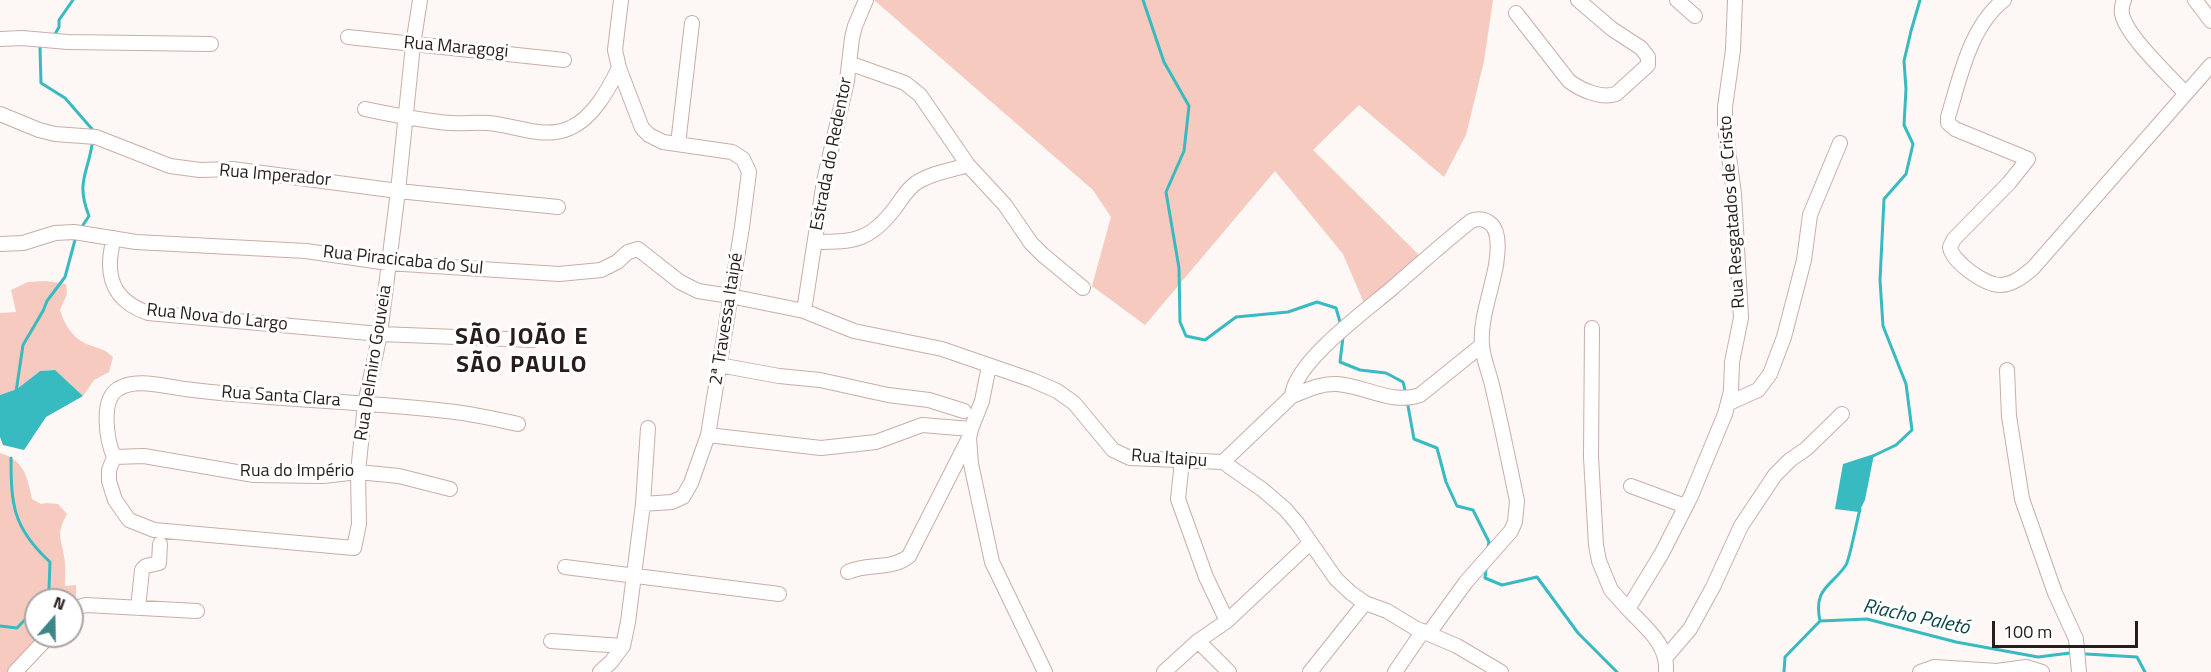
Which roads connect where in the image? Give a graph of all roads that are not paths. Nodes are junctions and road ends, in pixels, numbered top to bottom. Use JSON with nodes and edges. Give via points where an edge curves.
{"nodes":[{"id":1,"x":420,"y":0,"type":"edge"},
{"id":2,"x":621,"y":0,"type":"edge"},
{"id":3,"x":866,"y":0,"type":"edge"},
{"id":4,"x":1578,"y":0,"type":"edge"},
{"id":5,"x":1677,"y":0,"type":"edge"},
{"id":6,"x":1735,"y":0,"type":"edge"},
{"id":7,"x":2004,"y":0,"type":"edge"},
{"id":8,"x":2124,"y":0,"type":"edge"},
{"id":9,"x":2195,"y":0,"type":"edge"},
{"id":10,"x":1516,"y":13,"type":"dead end"},
{"id":11,"x":1695,"y":16,"type":"dead end"},
{"id":12,"x":2211,"y":21,"type":"edge"},
{"id":13,"x":692,"y":22,"type":"dead end"},
{"id":14,"x":348,"y":37,"type":"dead end"},
{"id":15,"x":0,"y":39,"type":"edge"},
{"id":16,"x":211,"y":44,"type":"dead end"},
{"id":17,"x":412,"y":45,"type":"junction"},
{"id":18,"x":564,"y":60,"type":"dead end"},
{"id":19,"x":849,"y":63,"type":"junction"},
{"id":20,"x":2211,"y":65,"type":"edge"},
{"id":21,"x":619,"y":68,"type":"junction"},
{"id":22,"x":2185,"y":93,"type":"junction"},
{"id":23,"x":365,"y":109,"type":"dead end"},
{"id":24,"x":0,"y":114,"type":"edge"},
{"id":25,"x":405,"y":117,"type":"junction"},
{"id":26,"x":1840,"y":143,"type":"dead end"},
{"id":27,"x":678,"y":144,"type":"junction"},
{"id":28,"x":968,"y":165,"type":"junction"},
{"id":29,"x":398,"y":190,"type":"junction"},
{"id":30,"x":558,"y":207,"type":"dead end"},
{"id":31,"x":114,"y":238,"type":"junction"},
{"id":32,"x":815,"y":242,"type":"junction"},
{"id":33,"x":0,"y":244,"type":"edge"},
{"id":34,"x":388,"y":263,"type":"junction"},
{"id":35,"x":1083,"y":288,"type":"dead end"},
{"id":36,"x":730,"y":296,"type":"junction"},
{"id":37,"x":804,"y":311,"type":"junction"},
{"id":38,"x":1592,"y":328,"type":"dead end"},
{"id":39,"x":380,"y":334,"type":"junction"},
{"id":40,"x":533,"y":340,"type":"dead end"},
{"id":41,"x":1482,"y":345,"type":"junction"},
{"id":42,"x":719,"y":365,"type":"junction"},
{"id":43,"x":989,"y":366,"type":"junction"},
{"id":44,"x":2007,"y":370,"type":"dead end"},
{"id":45,"x":1292,"y":396,"type":"junction"},
{"id":46,"x":1729,"y":403,"type":"junction"},
{"id":47,"x":365,"y":404,"type":"junction"},
{"id":48,"x":964,"y":411,"type":"dead end"},
{"id":49,"x":1842,"y":414,"type":"dead end"},
{"id":50,"x":518,"y":424,"type":"dead end"},
{"id":51,"x":648,"y":428,"type":"dead end"},
{"id":52,"x":970,"y":433,"type":"junction"},
{"id":53,"x":708,"y":435,"type":"junction"},
{"id":54,"x":114,"y":457,"type":"junction"},
{"id":55,"x":1182,"y":460,"type":"junction"},
{"id":56,"x":1223,"y":462,"type":"junction"},
{"id":57,"x":358,"y":472,"type":"junction"},
{"id":58,"x":1631,"y":486,"type":"dead end"},
{"id":59,"x":450,"y":489,"type":"dead end"},
{"id":60,"x":643,"y":504,"type":"junction"},
{"id":61,"x":1685,"y":506,"type":"junction"},
{"id":62,"x":1310,"y":543,"type":"junction"},
{"id":63,"x":160,"y":544,"type":"dead end"},
{"id":64,"x":354,"y":548,"type":"joint"},
{"id":65,"x":565,"y":567,"type":"dead end"},
{"id":66,"x":848,"y":572,"type":"dead end"},
{"id":67,"x":634,"y":576,"type":"junction"},
{"id":68,"x":778,"y":594,"type":"dead end"},
{"id":69,"x":1365,"y":603,"type":"junction"},
{"id":70,"x":84,"y":606,"type":"edge"},
{"id":71,"x":138,"y":608,"type":"junction"},
{"id":72,"x":1628,"y":609,"type":"junction"},
{"id":73,"x":197,"y":611,"type":"dead end"},
{"id":74,"x":1227,"y":621,"type":"junction"},
{"id":75,"x":1426,"y":632,"type":"junction"},
{"id":76,"x":551,"y":641,"type":"dead end"},
{"id":77,"x":1198,"y":641,"type":"junction"},
{"id":78,"x":622,"y":646,"type":"junction"},
{"id":79,"x":38,"y":648,"type":"edge"},
{"id":80,"x":1666,"y":657,"type":"junction"},
{"id":81,"x":15,"y":672,"type":"edge"},
{"id":82,"x":600,"y":672,"type":"edge"},
{"id":83,"x":1045,"y":672,"type":"edge"},
{"id":84,"x":1164,"y":672,"type":"edge"},
{"id":85,"x":1229,"y":672,"type":"edge"},
{"id":86,"x":1310,"y":672,"type":"edge"},
{"id":87,"x":1395,"y":672,"type":"edge"},
{"id":88,"x":1501,"y":672,"type":"edge"},
{"id":89,"x":1666,"y":672,"type":"edge"},
{"id":90,"x":1920,"y":672,"type":"edge"},
{"id":91,"x":2042,"y":672,"type":"edge"},
{"id":92,"x":2079,"y":672,"type":"edge"}],
"edges":[{"from":1,"to":17,"type":"street","name":"Rua Delmiro Gouveia"},
{"from":2,"to":21,"type":"street","name":"2ª Travessa Itaipé","via":[[615,50]]},
{"from":3,"to":19,"type":"street","name":"Estrada do Redentor","via":[[855,26]]},
{"from":4,"to":10,"type":"street","via":[[1648,57],[1648,65],[1616,94],[1577,88]]},
{"from":5,"to":11,"type":"street"},
{"from":6,"to":46,"type":"street","name":"Rua Resgatados de Cristo","via":[[1725,127],[1734,194],[1741,318]]},
{"from":7,"to":22,"type":"street","via":[[1977,31],[1948,117],[1948,123],[1955,129],[2028,159],[1950,247],[1960,264],[1984,280],[2000,285],[2011,283],[2033,268]]},
{"from":8,"to":22,"type":"street","via":[[2121,10],[2127,26]]},
{"from":9,"to":12,"type":"street"},
{"from":13,"to":27,"type":"street"},
{"from":14,"to":17,"type":"street","name":"Rua Maragogi"},
{"from":15,"to":16,"type":"street"},
{"from":17,"to":18,"type":"street","name":"Rua Maragogi"},
{"from":17,"to":25,"type":"street","name":"Rua Delmiro Gouveia"},
{"from":19,"to":28,"type":"street","via":[[914,89]]},
{"from":19,"to":32,"type":"street","name":"Estrada do Redentor"},
{"from":20,"to":22,"type":"street"},
{"from":21,"to":25,"type":"street","via":[[585,118],[559,132]]},
{"from":21,"to":27,"type":"street","name":"2ª Travessa Itaipé","via":[[642,128],[656,139]]},
{"from":23,"to":25,"type":"street"},
{"from":24,"to":29,"type":"street","name":"Rua Imperador","via":[[47,132],[96,137],[170,166],[232,169]]},
{"from":25,"to":29,"type":"street","name":"Rua Delmiro Gouveia"},
{"from":26,"to":46,"type":"street","via":[[1810,215],[1804,260],[1770,374],[1758,390]]},
{"from":27,"to":36,"type":"street","name":"2ª Travessa Itaipé","via":[[732,152],[747,166],[746,198]]},
{"from":28,"to":32,"type":"street","via":[[915,184],[872,233],[837,242]]},
{"from":28,"to":35,"type":"street","via":[[1005,205],[1031,243]]},
{"from":29,"to":30,"type":"street","name":"Rua Imperador"},
{"from":29,"to":34,"type":"street","name":"Rua Delmiro Gouveia"},
{"from":31,"to":33,"type":"street","name":"Rua Piracicaba do Sul","via":[[74,232]]},
{"from":31,"to":34,"type":"street","name":"Rua Piracicaba do Sul","via":[[306,251]]},
{"from":31,"to":39,"type":"street","name":"Rua Nova do Largo","via":[[110,265],[114,288],[121,299],[139,310]]},
{"from":32,"to":37,"type":"street","name":"Estrada do Redentor"},
{"from":34,"to":36,"type":"street","name":"Rua Piracicaba do Sul","via":[[577,273],[609,267],[638,249],[687,287]]},
{"from":34,"to":39,"type":"street","name":"Rua Delmiro Gouveia"},
{"from":36,"to":37,"type":"street","name":"Rua Itaipu"},
{"from":36,"to":42,"type":"street","name":"2ª Travessa Itaipé"},
{"from":37,"to":43,"type":"street","name":"Rua Itaipu","via":[[854,331],[942,349]]},
{"from":38,"to":72,"type":"street","via":[[1591,457],[1596,545],[1611,590]]},
{"from":39,"to":40,"type":"street","name":"Rua Nova do Largo"},
{"from":39,"to":47,"type":"street","name":"Rua Delmiro Gouveia"},
{"from":41,"to":45,"type":"street","via":[[1412,398],[1335,384]]},
{"from":41,"to":45,"type":"street","via":[[1498,247],[1494,228],[1480,219],[1471,221],[1341,331],[1307,366],[1295,383]]},
{"from":41,"to":75,"type":"street","via":[[1517,501],[1515,522],[1506,538]]},
{"from":42,"to":48,"type":"street","via":[[929,400]]},
{"from":42,"to":53,"type":"street","name":"2ª Travessa Itaipé"},
{"from":43,"to":52,"type":"street"},
{"from":43,"to":55,"type":"street","name":"Rua Itaipu","via":[[1057,391],[1074,403],[1122,455]]},
{"from":44,"to":92,"type":"street","via":[[2009,417],[2022,499],[2055,593],[2076,639]]},
{"from":45,"to":56,"type":"street"},
{"from":46,"to":61,"type":"street","name":"Rua Resgatados de Cristo"},
{"from":47,"to":50,"type":"street","name":"Rua Santa Clara","via":[[460,413]]},
{"from":47,"to":54,"type":"street","name":"Rua Santa Clara","via":[[126,385],[111,396],[108,409],[108,445]]},
{"from":47,"to":57,"type":"street","name":"Rua Delmiro Gouveia"},
{"from":49,"to":80,"type":"street","via":[[1775,475],[1741,526],[1690,628]]},
{"from":51,"to":60,"type":"street"},
{"from":52,"to":53,"type":"street","via":[[922,425],[876,442],[821,448]]},
{"from":52,"to":66,"type":"street","via":[[909,556],[898,563]]},
{"from":52,"to":83,"type":"street","via":[[975,487],[992,562]]},
{"from":53,"to":60,"type":"street","name":"2ª Travessa Itaipé","via":[[683,497],[672,502]]},
{"from":54,"to":57,"type":"street","name":"Rua do Império","via":[[144,456],[248,474],[323,476]]},
{"from":54,"to":64,"type":"street","name":"Rua Santa Clara","via":[[109,481],[115,500],[137,525],[154,531]]},
{"from":55,"to":56,"type":"street","name":"Rua Itaipu"},
{"from":55,"to":74,"type":"street","via":[[1178,499],[1206,577]]},
{"from":56,"to":62,"type":"street","name":"Rua Itaipu","via":[[1285,509]]},
{"from":57,"to":59,"type":"street","name":"Rua do Império","via":[[399,476]]},
{"from":57,"to":64,"type":"street","name":"Rua Delmiro Gouveia","via":[[359,524]]},
{"from":58,"to":61,"type":"street"},
{"from":60,"to":67,"type":"street"},
{"from":61,"to":72,"type":"street","name":"Rua Resgatados de Cristo"},
{"from":62,"to":69,"type":"street","name":"Rua Itaipu","via":[[1336,579]]},
{"from":62,"to":74,"type":"street"},
{"from":63,"to":71,"type":"street","via":[[159,563],[142,570]]},
{"from":65,"to":67,"type":"street"},
{"from":67,"to":68,"type":"street"},
{"from":67,"to":78,"type":"street"},
{"from":69,"to":75,"type":"street","name":"Rua Itaipu"},
{"from":69,"to":86,"type":"street"},
{"from":70,"to":71,"type":"street"},
{"from":71,"to":73,"type":"street"},
{"from":72,"to":80,"type":"street","via":[[1659,641]]},
{"from":74,"to":77,"type":"street"},
{"from":75,"to":87,"type":"street"},
{"from":75,"to":88,"type":"street","name":"Rua Itaipu"},
{"from":76,"to":78,"type":"street"},
{"from":77,"to":84,"type":"street"},
{"from":77,"to":85,"type":"street"},
{"from":78,"to":82,"type":"street"},
{"from":79,"to":81,"type":"street"},
{"from":80,"to":89,"type":"street"},
{"from":90,"to":91,"type":"street","via":[[1934,667],[1996,671],[2026,667]]}]}
